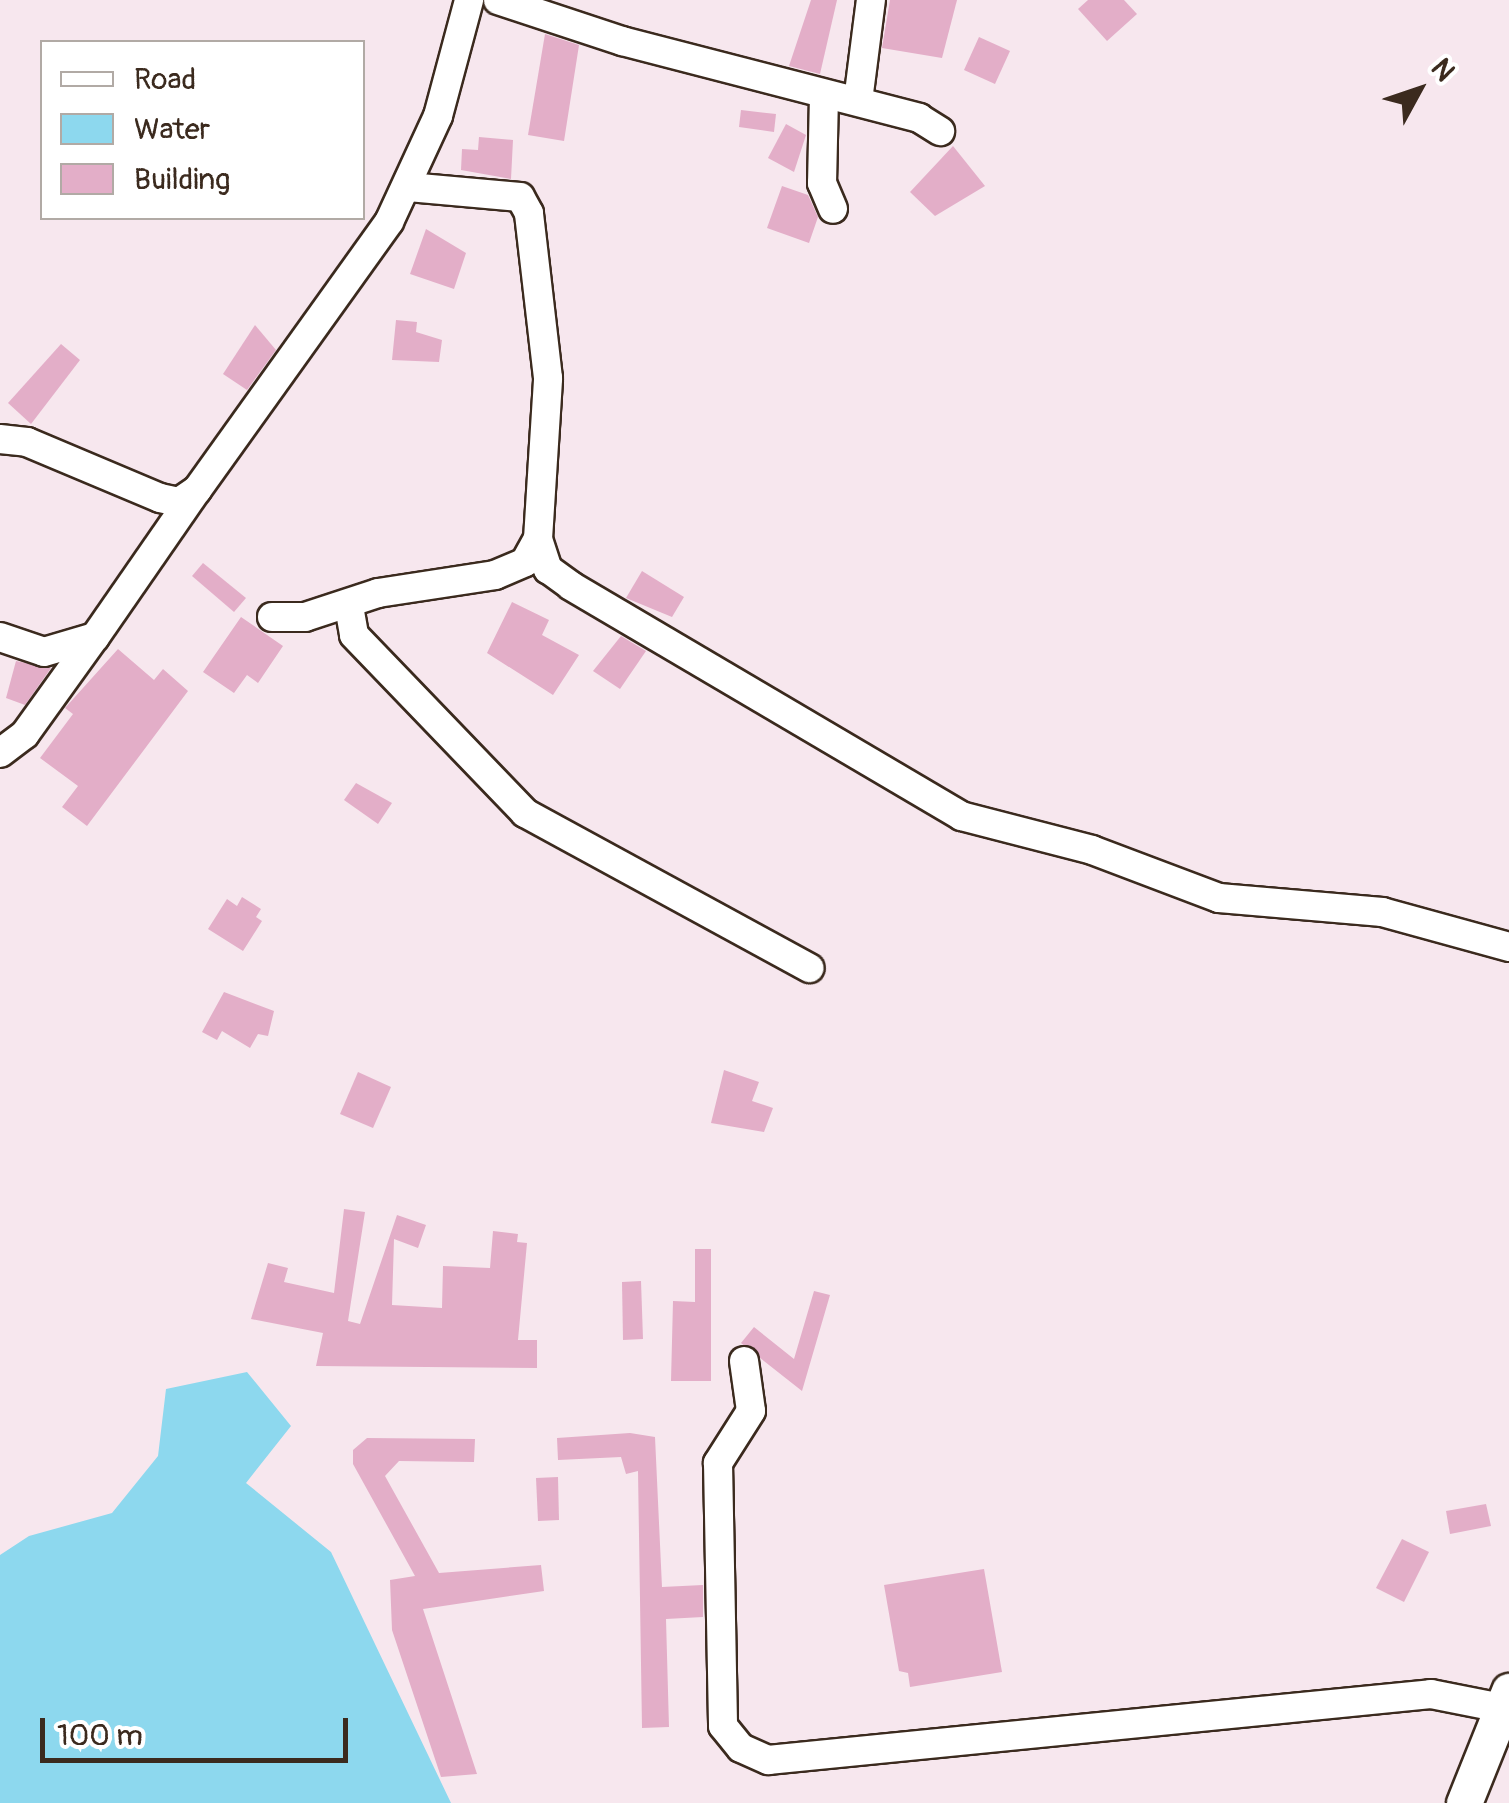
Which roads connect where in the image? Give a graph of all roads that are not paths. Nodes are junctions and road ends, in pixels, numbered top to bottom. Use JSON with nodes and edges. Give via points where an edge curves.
{"nodes":[{"id":1,"x":468,"y":0,"type":"edge"},
{"id":2,"x":498,"y":0,"type":"edge"},
{"id":3,"x":872,"y":0,"type":"edge"},
{"id":4,"x":824,"y":96,"type":"junction"},
{"id":5,"x":858,"y":101,"type":"junction"},
{"id":6,"x":940,"y":131,"type":"dead end"},
{"id":7,"x":408,"y":187,"type":"junction"},
{"id":8,"x":833,"y":209,"type":"dead end"},
{"id":9,"x":0,"y":440,"type":"edge"},
{"id":10,"x":197,"y":490,"type":"junction"},
{"id":11,"x":538,"y":538,"type":"junction"},
{"id":12,"x":349,"y":606,"type":"junction"},
{"id":13,"x":272,"y":616,"type":"dead end"},
{"id":14,"x":0,"y":637,"type":"edge"},
{"id":15,"x":95,"y":637,"type":"junction"},
{"id":16,"x":0,"y":752,"type":"edge"},
{"id":17,"x":1509,"y":947,"type":"edge"},
{"id":18,"x":808,"y":968,"type":"dead end"},
{"id":19,"x":744,"y":1362,"type":"dead end"},
{"id":20,"x":1506,"y":1700,"type":"edge"},
{"id":21,"x":1464,"y":1803,"type":"edge"}],
"edges":[{"from":1,"to":7,"type":"street","via":[[438,116]]},
{"from":2,"to":4,"type":"street"},
{"from":3,"to":5,"type":"street"},
{"from":4,"to":5,"type":"street"},
{"from":4,"to":8,"type":"street","via":[[822,183]]},
{"from":5,"to":6,"type":"street"},
{"from":7,"to":10,"type":"street"},
{"from":7,"to":11,"type":"street","via":[[520,197],[529,213],[548,378]]},
{"from":9,"to":10,"type":"street","via":[[27,442],[160,498],[179,502]]},
{"from":10,"to":15,"type":"street"},
{"from":11,"to":12,"type":"street","via":[[526,562],[495,575],[378,593]]},
{"from":11,"to":17,"type":"street","via":[[548,568],[571,586],[961,816],[1092,850],[1218,898],[1382,912]]},
{"from":12,"to":13,"type":"street"},
{"from":12,"to":18,"type":"street","via":[[354,634],[525,812]]},
{"from":14,"to":15,"type":"street","via":[[44,652]]},
{"from":15,"to":16,"type":"street","via":[[25,734]]},
{"from":19,"to":20,"type":"street","via":[[751,1411],[718,1464],[722,1726],[741,1748],[768,1760],[1430,1694]]},
{"from":20,"to":21,"type":"main road"}]}
